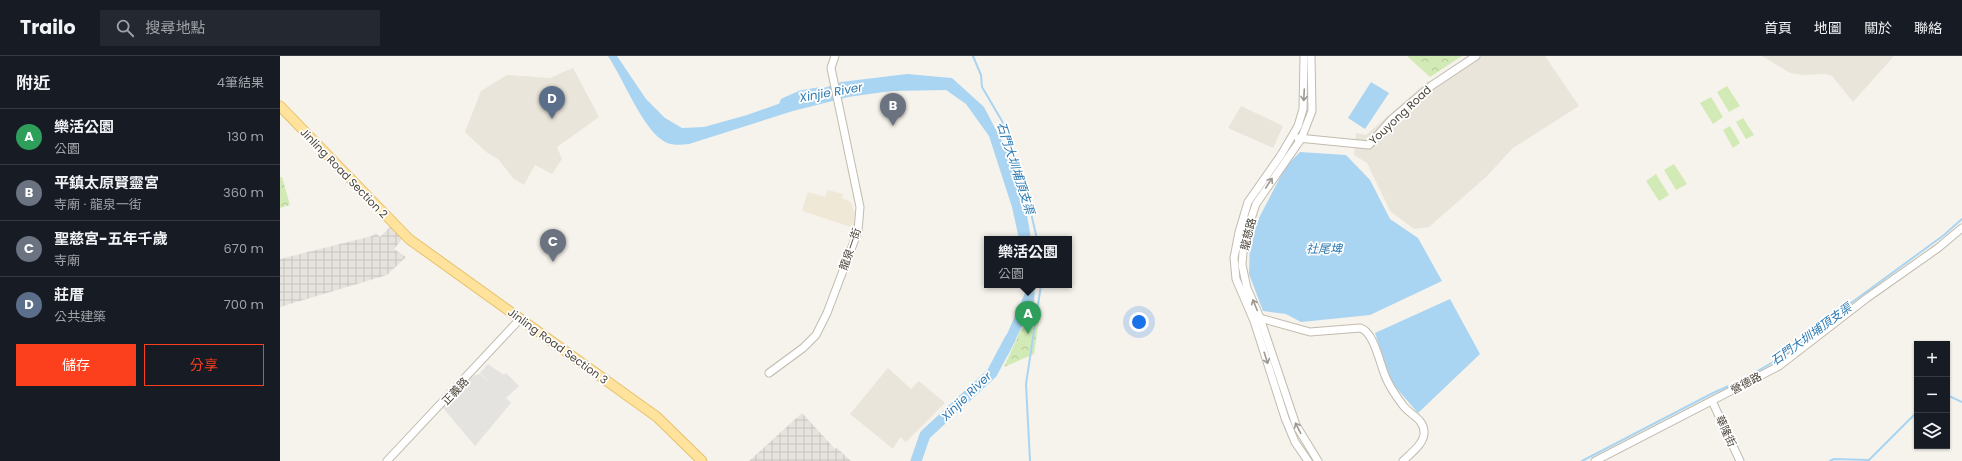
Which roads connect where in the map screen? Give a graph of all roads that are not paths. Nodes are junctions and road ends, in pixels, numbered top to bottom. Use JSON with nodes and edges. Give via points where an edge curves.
{"nodes":[{"id":1,"x":835,"y":56,"type":"edge"},
{"id":2,"x":1304,"y":56,"type":"edge"},
{"id":3,"x":1311,"y":56,"type":"edge"},
{"id":4,"x":1476,"y":56,"type":"edge"},
{"id":5,"x":1308,"y":71,"type":"junction"},
{"id":6,"x":280,"y":106,"type":"edge"},
{"id":7,"x":1293,"y":136,"type":"junction"},
{"id":8,"x":1301,"y":139,"type":"junction"},
{"id":9,"x":1962,"y":228,"type":"edge"},
{"id":10,"x":409,"y":239,"type":"joint"},
{"id":11,"x":520,"y":319,"type":"junction"},
{"id":12,"x":1257,"y":319,"type":"junction"},
{"id":13,"x":770,"y":373,"type":"dead end"},
{"id":14,"x":1712,"y":401,"type":"junction"},
{"id":15,"x":387,"y":461,"type":"edge"},
{"id":16,"x":702,"y":461,"type":"edge"},
{"id":17,"x":1308,"y":461,"type":"edge"},
{"id":18,"x":1318,"y":461,"type":"edge"},
{"id":19,"x":1403,"y":461,"type":"edge"},
{"id":20,"x":1595,"y":461,"type":"edge"},
{"id":21,"x":1740,"y":461,"type":"edge"}],
"edges":[{"from":1,"to":13,"type":"street","name":"龍泉一街","via":[[831,68],[832,76],[860,207],[858,231],[816,335]]},
{"from":2,"to":5,"type":"street","name":"龍慈路"},
{"from":3,"to":5,"type":"street","name":"龍慈路"},
{"from":4,"to":8,"type":"street","name":"Youyong Road","via":[[1431,86],[1391,120],[1369,145]]},
{"from":5,"to":7,"type":"street","name":"龍慈路","one_way":true,"via":[[1303,109]]},
{"from":5,"to":8,"type":"street","name":"龍慈路","via":[[1312,111]]},
{"from":6,"to":10,"type":"main road","name":"Jinling Road Section 2"},
{"from":7,"to":8,"type":"street","name":"Youyong Road"},
{"from":7,"to":12,"type":"street","name":"龍慈路","via":[[1248,202],[1234,258],[1236,279]]},
{"from":12,"to":8,"type":"street","name":"龍慈路","one_way":true,"via":[[1243,276],[1244,240],[1256,204]]},
{"from":9,"to":14,"type":"street","name":"營德路","via":[[1779,366]]},
{"from":10,"to":11,"type":"main road","name":"Jinling Road Section 3"},
{"from":11,"to":15,"type":"street","name":"正義路"},
{"from":11,"to":16,"type":"main road","name":"Jinling Road Section 3","via":[[657,416]]},
{"from":12,"to":17,"type":"street","name":"龍慈路","one_way":true,"via":[[1285,418],[1295,442]]},
{"from":18,"to":12,"type":"street","name":"龍慈路","one_way":true,"via":[[1296,426]]},
{"from":12,"to":19,"type":"street","via":[[1310,332],[1364,329],[1370,335],[1386,378],[1402,406],[1423,426],[1422,440]]},
{"from":14,"to":20,"type":"street","name":"營德路"},
{"from":14,"to":21,"type":"street","name":"華隆街"}]}
